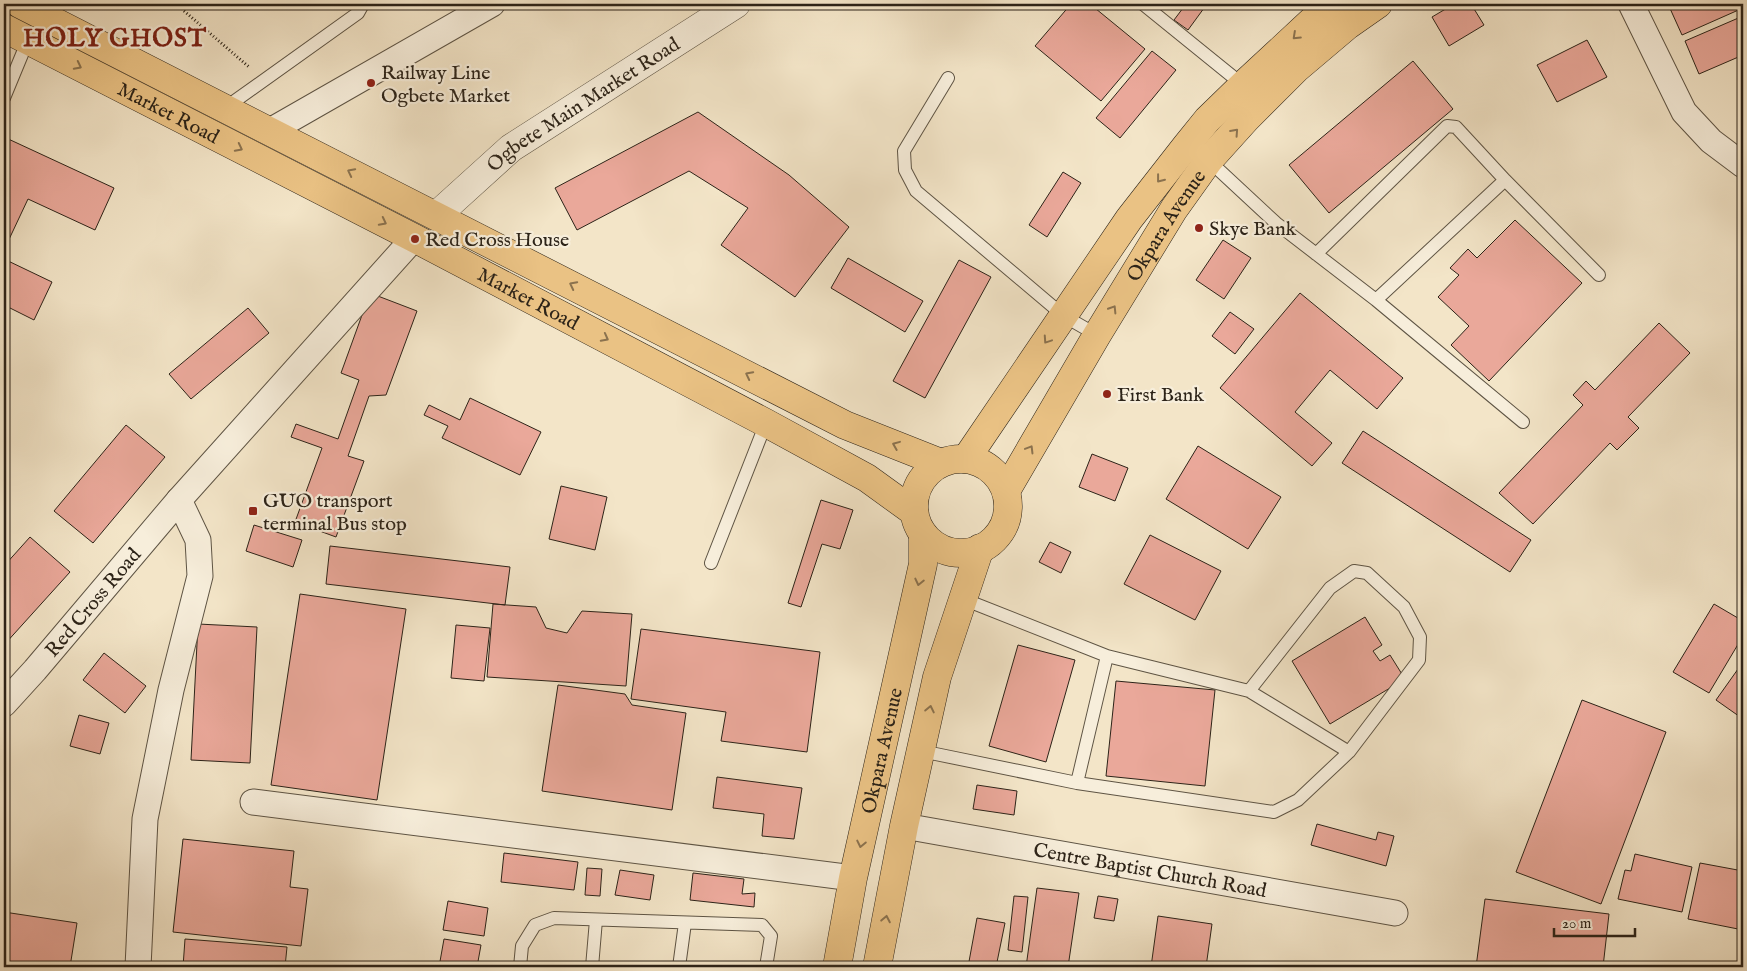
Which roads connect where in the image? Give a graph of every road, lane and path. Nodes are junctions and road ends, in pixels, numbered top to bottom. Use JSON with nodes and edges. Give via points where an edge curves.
{"nodes":[{"id":1,"x":20,"y":4,"type":"edge"},
{"id":2,"x":176,"y":4,"type":"edge"},
{"id":3,"x":363,"y":4,"type":"edge"},
{"id":4,"x":492,"y":4,"type":"edge"},
{"id":5,"x":736,"y":4,"type":"edge"},
{"id":6,"x":1143,"y":4,"type":"edge"},
{"id":7,"x":1333,"y":4,"type":"edge"},
{"id":8,"x":1378,"y":4,"type":"edge"},
{"id":9,"x":1632,"y":4,"type":"edge"},
{"id":10,"x":4,"y":28,"type":"edge"},
{"id":11,"x":28,"y":40,"type":"junction"},
{"id":12,"x":948,"y":78,"type":"dead end"},
{"id":13,"x":264,"y":80,"type":"junction"},
{"id":14,"x":1243,"y":85,"type":"junction"},
{"id":15,"x":4,"y":98,"type":"edge"},
{"id":16,"x":225,"y":108,"type":"junction"},
{"id":17,"x":270,"y":131,"type":"junction"},
{"id":18,"x":1186,"y":146,"type":"junction"},
{"id":19,"x":1209,"y":160,"type":"junction"},
{"id":20,"x":1743,"y":165,"type":"edge"},
{"id":21,"x":1505,"y":180,"type":"junction"},
{"id":22,"x":437,"y":215,"type":"junction"},
{"id":23,"x":414,"y":238,"type":"junction"},
{"id":24,"x":1316,"y":254,"type":"junction"},
{"id":25,"x":1599,"y":275,"type":"dead end"},
{"id":26,"x":1376,"y":300,"type":"junction"},
{"id":27,"x":1064,"y":316,"type":"junction"},
{"id":28,"x":1098,"y":335,"type":"junction"},
{"id":29,"x":1523,"y":422,"type":"dead end"},
{"id":30,"x":766,"y":423,"type":"junction"},
{"id":31,"x":954,"y":461,"type":"junction"},
{"id":32,"x":1006,"y":491,"type":"junction"},
{"id":33,"x":179,"y":500,"type":"junction"},
{"id":34,"x":918,"y":523,"type":"junction"},
{"id":35,"x":980,"y":548,"type":"junction"},
{"id":36,"x":711,"y":563,"type":"dead end"},
{"id":37,"x":963,"y":600,"type":"junction"},
{"id":38,"x":1108,"y":656,"type":"junction"},
{"id":39,"x":1249,"y":691,"type":"junction"},
{"id":40,"x":4,"y":704,"type":"edge"},
{"id":41,"x":921,"y":751,"type":"junction"},
{"id":42,"x":1349,"y":752,"type":"junction"},
{"id":43,"x":1077,"y":783,"type":"junction"},
{"id":44,"x":253,"y":802,"type":"dead end"},
{"id":45,"x":904,"y":826,"type":"junction"},
{"id":46,"x":853,"y":878,"type":"junction"},
{"id":47,"x":1395,"y":913,"type":"dead end"},
{"id":48,"x":596,"y":920,"type":"junction"},
{"id":49,"x":685,"y":923,"type":"junction"},
{"id":50,"x":138,"y":967,"type":"edge"},
{"id":51,"x":520,"y":967,"type":"edge"},
{"id":52,"x":592,"y":967,"type":"edge"},
{"id":53,"x":679,"y":967,"type":"edge"},
{"id":54,"x":766,"y":967,"type":"edge"},
{"id":55,"x":837,"y":967,"type":"edge"},
{"id":56,"x":877,"y":967,"type":"edge"}],
"edges":[{"from":1,"to":16,"type":"main road","name":"Market Road"},
{"from":2,"to":13,"type":"path"},
{"from":3,"to":13,"type":"lane","via":[[358,13]]},
{"from":4,"to":17,"type":"street"},
{"from":5,"to":22,"type":"street","name":"Ogbete Main Market Road","via":[[511,148]]},
{"from":6,"to":14,"type":"lane"},
{"from":7,"to":14,"type":"main road","name":"Okpara Avenue","one_way":true},
{"from":19,"to":8,"type":"main road","name":"Okpara Avenue","one_way":true,"via":[[1296,69]]},
{"from":9,"to":20,"type":"street","via":[[1684,112],[1711,140]]},
{"from":10,"to":11,"type":"main road","name":"Market Road"},
{"from":11,"to":15,"type":"lane"},
{"from":11,"to":23,"type":"main road","name":"Market Road","one_way":true},
{"from":12,"to":27,"type":"lane","via":[[904,150],[905,170],[916,191]]},
{"from":13,"to":16,"type":"lane"},
{"from":14,"to":18,"type":"main road","name":"Okpara Avenue"},
{"from":16,"to":17,"type":"main road","name":"Market Road"},
{"from":22,"to":17,"type":"main road","name":"Market Road","one_way":true},
{"from":18,"to":19,"type":"lane"},
{"from":18,"to":27,"type":"main road","name":"Okpara Avenue","one_way":true,"via":[[1129,219]]},
{"from":19,"to":24,"type":"lane","via":[[1276,223]]},
{"from":28,"to":19,"type":"main road","name":"Okpara Avenue","one_way":true,"via":[[1174,209]]},
{"from":21,"to":24,"type":"lane","via":[[1456,127],[1447,126]]},
{"from":21,"to":25,"type":"lane"},
{"from":21,"to":26,"type":"lane"},
{"from":31,"to":22,"type":"main road","name":"Market Road","one_way":true,"via":[[845,425]]},
{"from":23,"to":30,"type":"main road","name":"Market Road","one_way":true},
{"from":23,"to":33,"type":"street","name":"Red Cross Road"},
{"from":24,"to":26,"type":"lane"},
{"from":26,"to":29,"type":"lane"},
{"from":27,"to":28,"type":"lane"},
{"from":27,"to":31,"type":"main road","name":"Okpara Avenue","one_way":true},
{"from":32,"to":28,"type":"main road","name":"Okpara Avenue","one_way":true},
{"from":30,"to":34,"type":"main road","name":"Market Road","via":[[867,478]]},
{"from":30,"to":36,"type":"lane"},
{"from":31,"to":32,"type":"main road","via":[[979,462],[1000,478]]},
{"from":31,"to":34,"type":"main road","via":[[929,471],[919,483],[914,497]]},
{"from":32,"to":35,"type":"main road","via":[[1008,502],[1004,524],[998,534]]},
{"from":33,"to":40,"type":"street","name":"Red Cross Road"},
{"from":33,"to":50,"type":"street","via":[[198,540],[200,576],[171,690],[145,819]]},
{"from":34,"to":35,"type":"main road","via":[[934,545],[949,551],[965,552]]},
{"from":34,"to":46,"type":"main road","name":"Okpara Avenue","one_way":true,"via":[[923,564]]},
{"from":35,"to":37,"type":"main road","name":"Okpara Avenue"},
{"from":37,"to":38,"type":"lane"},
{"from":41,"to":37,"type":"main road","name":"Okpara Avenue","one_way":true,"via":[[937,678]]},
{"from":38,"to":39,"type":"lane"},
{"from":38,"to":43,"type":"lane"},
{"from":39,"to":42,"type":"lane"},
{"from":39,"to":42,"type":"lane","via":[[1330,588],[1354,571],[1367,573],[1404,607],[1420,637],[1420,660]]},
{"from":41,"to":43,"type":"lane"},
{"from":41,"to":45,"type":"main road","name":"Okpara Avenue"},
{"from":42,"to":43,"type":"lane","via":[[1298,800],[1274,812]]},
{"from":44,"to":46,"type":"street"},
{"from":45,"to":47,"type":"street","name":"Centre Baptist Church Road"},
{"from":56,"to":45,"type":"main road","name":"Okpara Avenue","one_way":true},
{"from":46,"to":55,"type":"main road","name":"Okpara Avenue"},
{"from":48,"to":49,"type":"lane"},
{"from":48,"to":51,"type":"lane","via":[[554,918],[535,925],[522,946]]},
{"from":48,"to":52,"type":"lane"},
{"from":49,"to":53,"type":"lane"},
{"from":49,"to":54,"type":"lane","via":[[762,925],[771,936]]}]}
